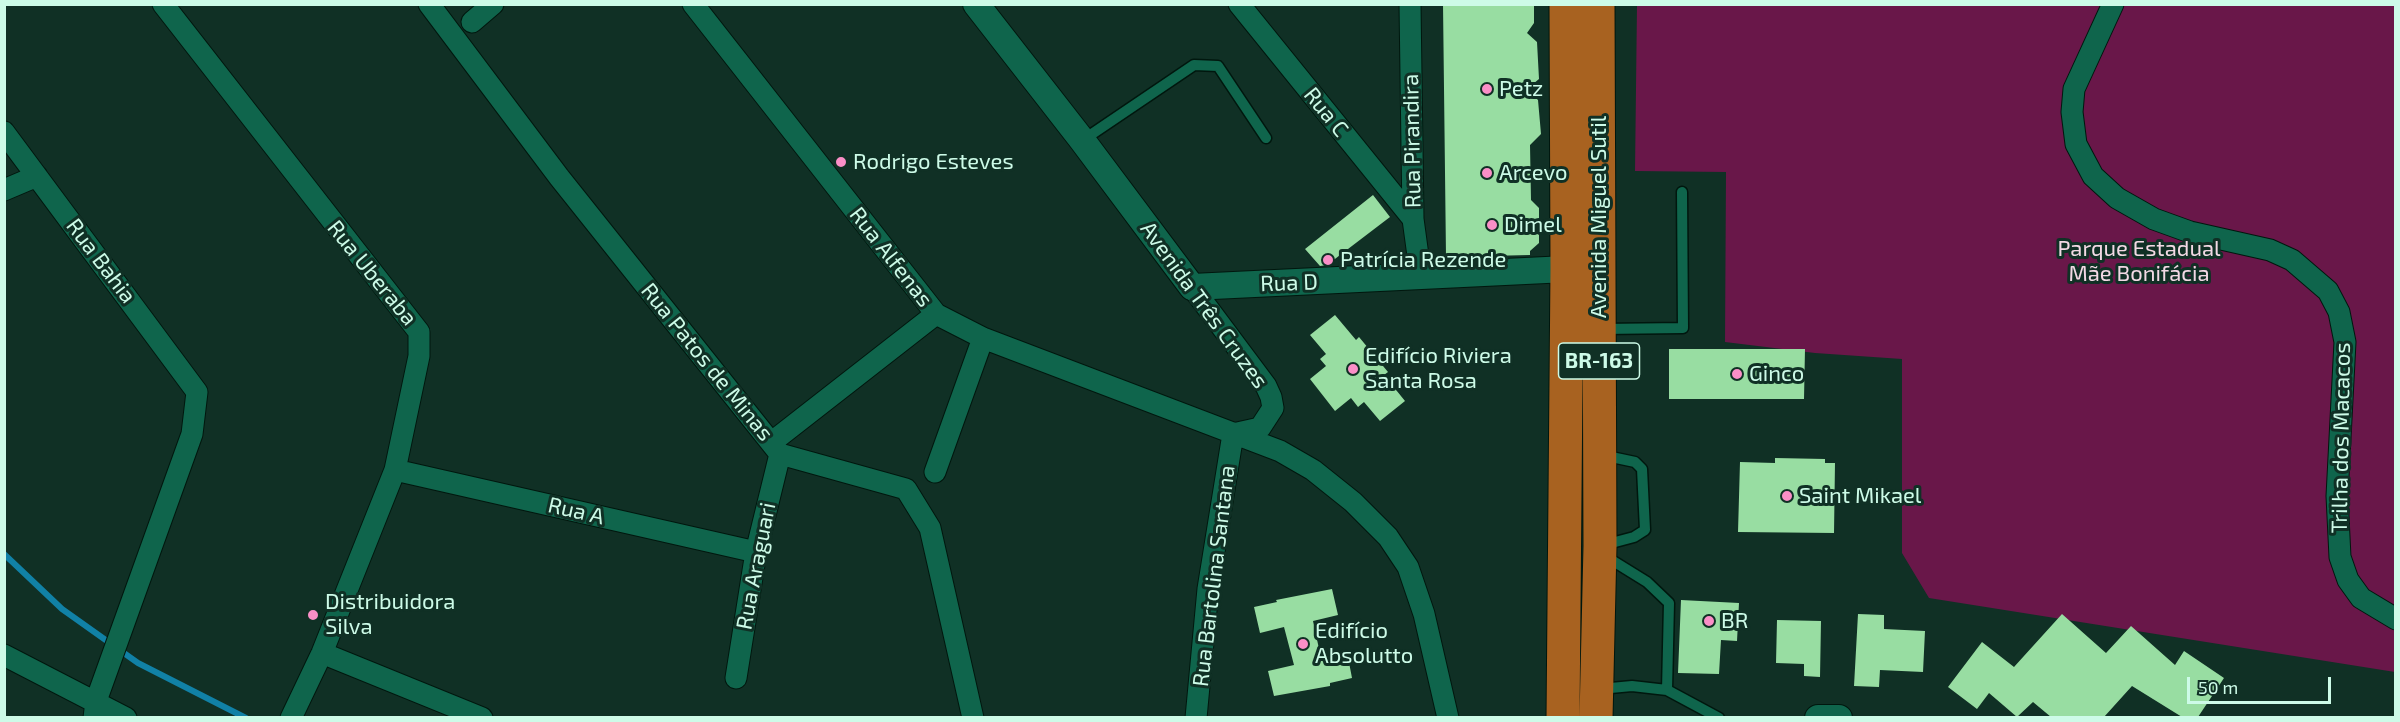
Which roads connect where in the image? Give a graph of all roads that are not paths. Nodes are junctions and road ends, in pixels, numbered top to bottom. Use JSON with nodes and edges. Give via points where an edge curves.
{"nodes":[{"id":1,"x":163,"y":4,"type":"edge"},
{"id":2,"x":429,"y":4,"type":"edge"},
{"id":3,"x":493,"y":4,"type":"edge"},
{"id":4,"x":693,"y":4,"type":"edge"},
{"id":5,"x":976,"y":4,"type":"edge"},
{"id":6,"x":1239,"y":4,"type":"edge"},
{"id":7,"x":1410,"y":4,"type":"edge"},
{"id":8,"x":1566,"y":4,"type":"edge"},
{"id":9,"x":1598,"y":4,"type":"edge"},
{"id":10,"x":2113,"y":4,"type":"edge"},
{"id":11,"x":472,"y":22,"type":"dead end"},
{"id":12,"x":4,"y":132,"type":"edge"},
{"id":13,"x":1266,"y":138,"type":"dead end"},
{"id":14,"x":1082,"y":140,"type":"junction"},
{"id":15,"x":37,"y":176,"type":"junction"},
{"id":16,"x":4,"y":190,"type":"edge"},
{"id":17,"x":1682,"y":192,"type":"dead end"},
{"id":18,"x":1413,"y":219,"type":"junction"},
{"id":19,"x":1567,"y":269,"type":"junction"},
{"id":20,"x":1421,"y":278,"type":"junction"},
{"id":21,"x":1191,"y":287,"type":"junction"},
{"id":22,"x":936,"y":314,"type":"junction"},
{"id":23,"x":1599,"y":329,"type":"junction"},
{"id":24,"x":983,"y":338,"type":"junction"},
{"id":25,"x":1233,"y":434,"type":"junction"},
{"id":26,"x":776,"y":448,"type":"junction"},
{"id":27,"x":1600,"y":455,"type":"junction"},
{"id":28,"x":395,"y":470,"type":"junction"},
{"id":29,"x":935,"y":472,"type":"dead end"},
{"id":30,"x":1600,"y":549,"type":"junction"},
{"id":31,"x":756,"y":552,"type":"junction"},
{"id":32,"x":2396,"y":619,"type":"edge"},
{"id":33,"x":322,"y":653,"type":"junction"},
{"id":34,"x":4,"y":655,"type":"edge"},
{"id":35,"x":736,"y":678,"type":"dead end"},
{"id":36,"x":1667,"y":690,"type":"junction"},
{"id":37,"x":1596,"y":704,"type":"edge"},
{"id":38,"x":95,"y":709,"type":"edge"},
{"id":39,"x":126,"y":717,"type":"edge"},
{"id":40,"x":291,"y":717,"type":"edge"},
{"id":41,"x":482,"y":717,"type":"edge"},
{"id":42,"x":973,"y":717,"type":"edge"},
{"id":43,"x":1196,"y":717,"type":"edge"},
{"id":44,"x":1448,"y":717,"type":"edge"},
{"id":45,"x":1563,"y":717,"type":"edge"},
{"id":46,"x":1719,"y":717,"type":"edge"},
{"id":47,"x":1818,"y":717,"type":"edge"},
{"id":48,"x":1839,"y":717,"type":"edge"}],
"edges":[{"from":1,"to":28,"type":"street","name":"Rua Uberaba","via":[[419,332],[419,356]]},
{"from":2,"to":26,"type":"street","name":"Rua Patos de Minas","via":[[559,177]]},
{"from":3,"to":11,"type":"street"},
{"from":4,"to":22,"type":"street","name":"Rua Alfenas"},
{"from":5,"to":14,"type":"street","name":"Avenida Três Cruzes"},
{"from":6,"to":18,"type":"street","name":"Rua C"},
{"from":7,"to":18,"type":"street","name":"Rua Pirandira"},
{"from":8,"to":19,"type":"highway","name":"Avenida Miguel Sutil","number":"BR-163"},
{"from":9,"to":23,"type":"highway","name":"Avenida Miguel Sutil","number":"BR-163"},
{"from":10,"to":32,"type":"street","name":"Trilha dos Macacos","via":[[2074,89],[2076,144],[2093,176],[2117,198],[2190,232],[2270,250],[2292,260],[2328,291],[2339,312],[2345,342],[2337,496],[2340,557],[2348,580],[2361,598]]},
{"from":12,"to":15,"type":"street","name":"Rua Bahia"},
{"from":13,"to":14,"type":"lane","via":[[1218,66],[1194,65]]},
{"from":14,"to":21,"type":"street","name":"Avenida Três Cruzes"},
{"from":15,"to":16,"type":"street"},
{"from":15,"to":38,"type":"street","name":"Rua Bahia","via":[[197,392],[192,434]]},
{"from":17,"to":23,"type":"lane","via":[[1683,328]]},
{"from":18,"to":20,"type":"street","name":"Rua Pirandira"},
{"from":19,"to":20,"type":"street","name":"Rua D"},
{"from":19,"to":45,"type":"highway","name":"Avenida Miguel Sutil","number":"BR-163"},
{"from":20,"to":21,"type":"street","name":"Rua D"},
{"from":21,"to":25,"type":"street","name":"Avenida Três Cruzes","via":[[1271,396],[1273,408],[1260,428]]},
{"from":22,"to":24,"type":"street","name":"Rua Alfenas"},
{"from":22,"to":26,"type":"street"},
{"from":23,"to":27,"type":"highway","name":"Avenida Miguel Sutil","number":"BR-163"},
{"from":24,"to":25,"type":"street","name":"Rua Alfenas"},
{"from":24,"to":29,"type":"street"},
{"from":25,"to":43,"type":"street","name":"Rua Bartolina Santana","via":[[1208,589]]},
{"from":25,"to":44,"type":"street","via":[[1280,451],[1313,470],[1388,537],[1408,567],[1421,605]]},
{"from":26,"to":31,"type":"street","name":"Rua Araguari"},
{"from":26,"to":42,"type":"street","name":"Rua Patos de Minas","via":[[906,489],[930,528]]},
{"from":27,"to":30,"type":"highway","name":"Avenida Miguel Sutil","number":"BR-163"},
{"from":27,"to":30,"type":"lane","via":[[1635,462],[1642,469],[1645,530]]},
{"from":28,"to":31,"type":"street","name":"Rua A"},
{"from":28,"to":33,"type":"street","name":"Rua Uberaba"},
{"from":30,"to":36,"type":"lane","via":[[1669,603]]},
{"from":30,"to":37,"type":"highway","name":"Avenida Miguel Sutil","number":"BR-163"},
{"from":31,"to":35,"type":"street","name":"Rua Araguari"},
{"from":33,"to":40,"type":"street","name":"Rua Uberaba"},
{"from":33,"to":41,"type":"street"},
{"from":34,"to":38,"type":"street"},
{"from":36,"to":37,"type":"lane","via":[[1632,686]]},
{"from":36,"to":46,"type":"lane"},
{"from":38,"to":39,"type":"street"},
{"from":47,"to":48,"type":"street"}]}
